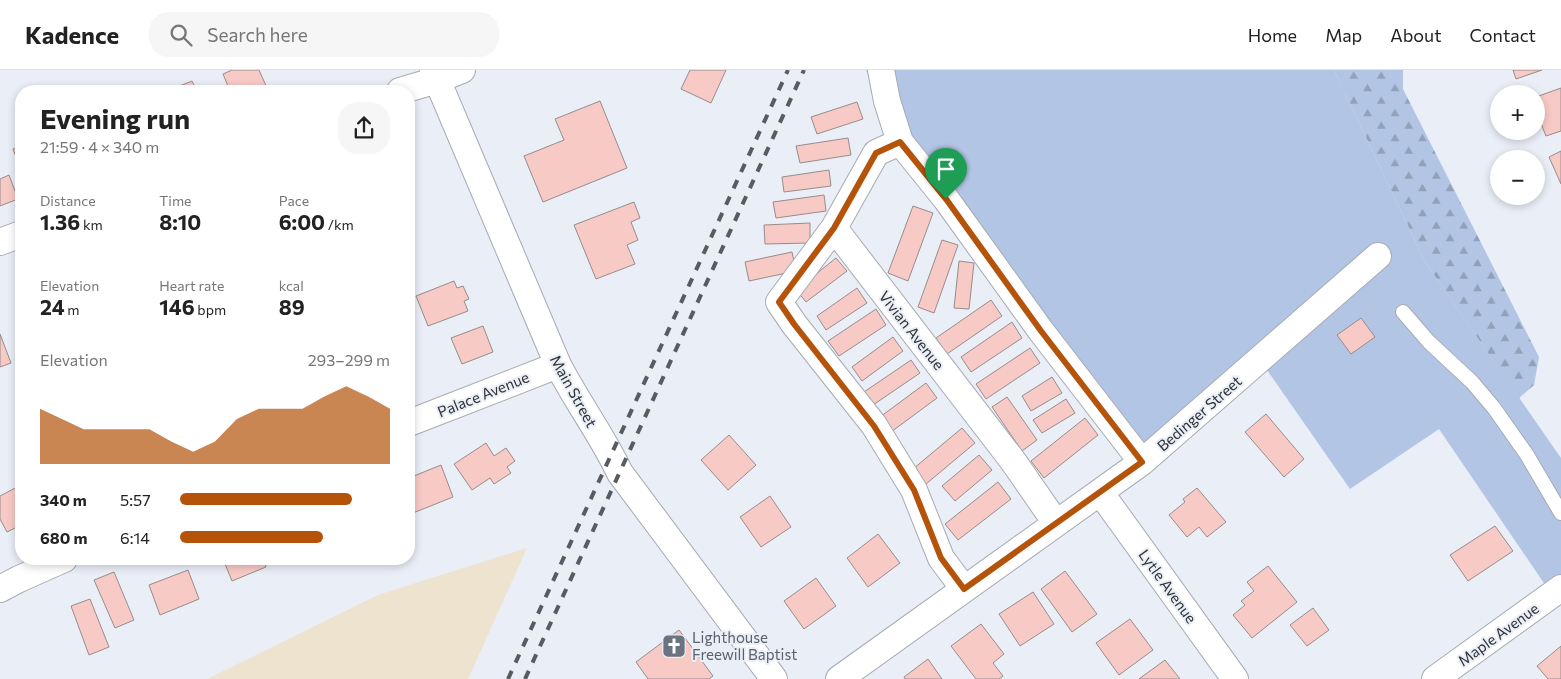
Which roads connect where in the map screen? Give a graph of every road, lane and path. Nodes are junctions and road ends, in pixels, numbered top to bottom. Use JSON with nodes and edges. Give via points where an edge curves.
{"nodes":[{"id":1,"x":462,"y":70,"type":"edge"},
{"id":2,"x":882,"y":70,"type":"edge"},
{"id":3,"x":435,"y":75,"type":"edge"},
{"id":4,"x":413,"y":85,"type":"edge"},
{"id":5,"x":900,"y":142,"type":"junction"},
{"id":6,"x":834,"y":228,"type":"junction"},
{"id":7,"x":15,"y":236,"type":"edge"},
{"id":8,"x":0,"y":242,"type":"edge"},
{"id":9,"x":1378,"y":256,"type":"dead end"},
{"id":10,"x":1403,"y":312,"type":"dead end"},
{"id":11,"x":558,"y":365,"type":"junction"},
{"id":12,"x":415,"y":422,"type":"edge"},
{"id":13,"x":1142,"y":462,"type":"junction"},
{"id":14,"x":1100,"y":492,"type":"junction"},
{"id":15,"x":1561,"y":513,"type":"edge"},
{"id":16,"x":1056,"y":523,"type":"junction"},
{"id":17,"x":50,"y":565,"type":"edge"},
{"id":18,"x":1561,"y":588,"type":"edge"},
{"id":19,"x":964,"y":589,"type":"junction"},
{"id":20,"x":0,"y":590,"type":"edge"},
{"id":21,"x":774,"y":679,"type":"edge"},
{"id":22,"x":839,"y":679,"type":"edge"},
{"id":23,"x":1235,"y":679,"type":"edge"},
{"id":24,"x":1434,"y":679,"type":"edge"}],
"edges":[{"from":1,"to":3,"type":"street"},
{"from":2,"to":5,"type":"street","via":[[887,101]]},
{"from":3,"to":4,"type":"street"},
{"from":3,"to":11,"type":"street","name":"Main Street"},
{"from":5,"to":6,"type":"street","via":[[876,153]]},
{"from":5,"to":13,"type":"street"},
{"from":6,"to":16,"type":"street","name":"Vivian Avenue","via":[[1013,461]]},
{"from":6,"to":19,"type":"street","via":[[779,302],[874,426],[914,490],[941,558]]},
{"from":7,"to":8,"type":"street"},
{"from":9,"to":13,"type":"street","name":"Bedinger Street"},
{"from":10,"to":15,"type":"lane","via":[[1494,408],[1527,455]]},
{"from":11,"to":12,"type":"street","name":"Palace Avenue"},
{"from":11,"to":21,"type":"street","name":"Main Street","via":[[620,472]]},
{"from":13,"to":14,"type":"street","name":"Bedinger Street"},
{"from":14,"to":16,"type":"street","name":"Bedinger Street"},
{"from":14,"to":23,"type":"street","name":"Lytle Avenue"},
{"from":16,"to":19,"type":"street","name":"Bedinger Street"},
{"from":17,"to":20,"type":"street"},
{"from":18,"to":24,"type":"street","name":"Maple Avenue"},
{"from":19,"to":22,"type":"street","name":"Bedinger Street"}]}
